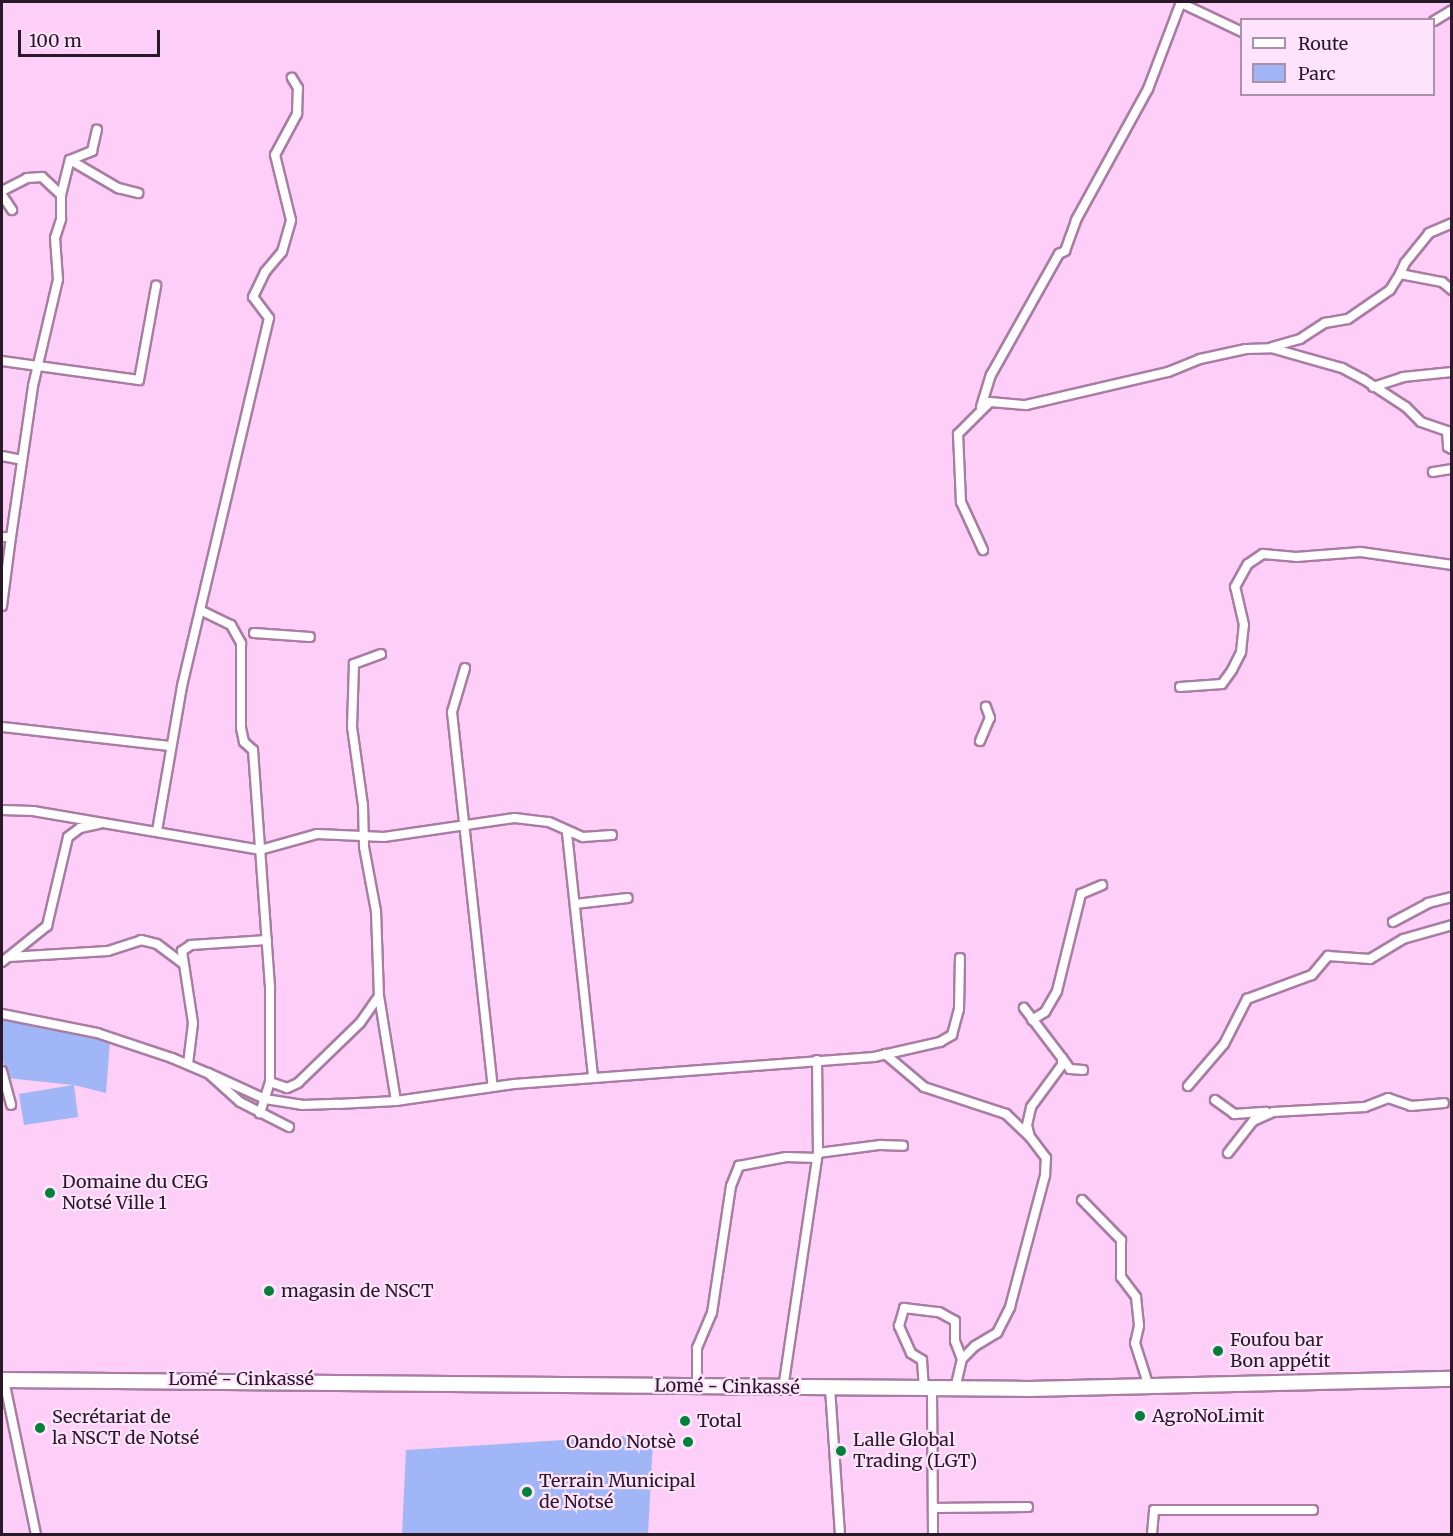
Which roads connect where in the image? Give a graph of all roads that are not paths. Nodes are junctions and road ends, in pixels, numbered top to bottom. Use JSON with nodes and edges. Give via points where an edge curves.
{"nodes":[{"id":1,"x":1181,"y":2,"type":"edge"},
{"id":2,"x":1452,"y":10,"type":"edge"},
{"id":3,"x":1435,"y":20,"type":"edge"},
{"id":4,"x":1240,"y":31,"type":"edge"},
{"id":5,"x":292,"y":78,"type":"dead end"},
{"id":6,"x":97,"y":130,"type":"dead end"},
{"id":7,"x":70,"y":160,"type":"junction"},
{"id":8,"x":2,"y":193,"type":"edge"},
{"id":9,"x":138,"y":193,"type":"dead end"},
{"id":10,"x":61,"y":195,"type":"junction"},
{"id":11,"x":12,"y":210,"type":"dead end"},
{"id":12,"x":1452,"y":223,"type":"edge"},
{"id":13,"x":1400,"y":274,"type":"junction"},
{"id":14,"x":156,"y":286,"type":"dead end"},
{"id":15,"x":1452,"y":290,"type":"edge"},
{"id":16,"x":1271,"y":348,"type":"junction"},
{"id":17,"x":2,"y":361,"type":"edge"},
{"id":18,"x":41,"y":367,"type":"junction"},
{"id":19,"x":1452,"y":372,"type":"edge"},
{"id":20,"x":1373,"y":387,"type":"junction"},
{"id":21,"x":981,"y":407,"type":"junction"},
{"id":22,"x":1452,"y":449,"type":"edge"},
{"id":23,"x":2,"y":456,"type":"edge"},
{"id":24,"x":22,"y":460,"type":"junction"},
{"id":25,"x":1452,"y":469,"type":"edge"},
{"id":26,"x":1433,"y":472,"type":"dead end"},
{"id":27,"x":2,"y":537,"type":"edge"},
{"id":28,"x":11,"y":537,"type":"junction"},
{"id":29,"x":983,"y":550,"type":"dead end"},
{"id":30,"x":1452,"y":565,"type":"edge"},
{"id":31,"x":2,"y":606,"type":"edge"},
{"id":32,"x":202,"y":611,"type":"junction"},
{"id":33,"x":254,"y":633,"type":"dead end"},
{"id":34,"x":310,"y":637,"type":"dead end"},
{"id":35,"x":381,"y":654,"type":"dead end"},
{"id":36,"x":465,"y":668,"type":"dead end"},
{"id":37,"x":1180,"y":687,"type":"dead end"},
{"id":38,"x":986,"y":707,"type":"dead end"},
{"id":39,"x":2,"y":727,"type":"edge"},
{"id":40,"x":980,"y":741,"type":"dead end"},
{"id":41,"x":170,"y":746,"type":"junction"},
{"id":42,"x":2,"y":810,"type":"edge"},
{"id":43,"x":99,"y":824,"type":"junction"},
{"id":44,"x":462,"y":824,"type":"junction"},
{"id":45,"x":157,"y":831,"type":"junction"},
{"id":46,"x":567,"y":833,"type":"junction"},
{"id":47,"x":612,"y":835,"type":"dead end"},
{"id":48,"x":364,"y":837,"type":"junction"},
{"id":49,"x":260,"y":850,"type":"junction"},
{"id":50,"x":1102,"y":885,"type":"dead end"},
{"id":51,"x":1452,"y":897,"type":"edge"},
{"id":52,"x":628,"y":898,"type":"dead end"},
{"id":53,"x":575,"y":904,"type":"junction"},
{"id":54,"x":1393,"y":922,"type":"dead end"},
{"id":55,"x":1452,"y":925,"type":"edge"},
{"id":56,"x":267,"y":940,"type":"junction"},
{"id":57,"x":960,"y":958,"type":"dead end"},
{"id":58,"x":5,"y":960,"type":"edge"},
{"id":59,"x":182,"y":963,"type":"junction"},
{"id":60,"x":379,"y":996,"type":"junction"},
{"id":61,"x":1024,"y":1008,"type":"dead end"},
{"id":62,"x":2,"y":1014,"type":"edge"},
{"id":63,"x":1032,"y":1020,"type":"junction"},
{"id":64,"x":885,"y":1054,"type":"junction"},
{"id":65,"x":1062,"y":1058,"type":"junction"},
{"id":66,"x":817,"y":1060,"type":"junction"},
{"id":67,"x":188,"y":1064,"type":"junction"},
{"id":68,"x":1070,"y":1069,"type":"junction"},
{"id":69,"x":1083,"y":1070,"type":"dead end"},
{"id":70,"x":2,"y":1071,"type":"edge"},
{"id":71,"x":208,"y":1073,"type":"junction"},
{"id":72,"x":1054,"y":1076,"type":"junction"},
{"id":73,"x":593,"y":1078,"type":"junction"},
{"id":74,"x":270,"y":1082,"type":"junction"},
{"id":75,"x":1188,"y":1086,"type":"dead end"},
{"id":76,"x":493,"y":1087,"type":"junction"},
{"id":77,"x":265,"y":1099,"type":"junction"},
{"id":78,"x":1215,"y":1100,"type":"dead end"},
{"id":79,"x":396,"y":1101,"type":"junction"},
{"id":80,"x":1444,"y":1103,"type":"dead end"},
{"id":81,"x":11,"y":1105,"type":"dead end"},
{"id":82,"x":1273,"y":1112,"type":"junction"},
{"id":83,"x":260,"y":1113,"type":"junction"},
{"id":84,"x":289,"y":1127,"type":"dead end"},
{"id":85,"x":1030,"y":1137,"type":"junction"},
{"id":86,"x":903,"y":1146,"type":"dead end"},
{"id":87,"x":1228,"y":1153,"type":"dead end"},
{"id":88,"x":818,"y":1156,"type":"junction"},
{"id":89,"x":1082,"y":1200,"type":"dead end"},
{"id":90,"x":962,"y":1359,"type":"junction"},
{"id":91,"x":1452,"y":1378,"type":"edge"},
{"id":92,"x":3,"y":1380,"type":"edge"},
{"id":93,"x":697,"y":1386,"type":"junction"},
{"id":94,"x":1149,"y":1387,"type":"junction"},
{"id":95,"x":783,"y":1389,"type":"junction"},
{"id":96,"x":830,"y":1389,"type":"junction"},
{"id":97,"x":928,"y":1389,"type":"junction"},
{"id":98,"x":955,"y":1389,"type":"junction"},
{"id":99,"x":1028,"y":1507,"type":"dead end"},
{"id":100,"x":933,"y":1508,"type":"junction"},
{"id":101,"x":1313,"y":1510,"type":"dead end"},
{"id":102,"x":36,"y":1534,"type":"edge"},
{"id":103,"x":840,"y":1534,"type":"edge"},
{"id":104,"x":933,"y":1534,"type":"edge"},
{"id":105,"x":1152,"y":1534,"type":"edge"}],
"edges":[{"from":1,"to":4,"type":"street"},
{"from":1,"to":21,"type":"street","via":[[1148,89],[1076,220],[1065,251],[1059,254],[991,375]]},
{"from":2,"to":3,"type":"street"},
{"from":5,"to":32,"type":"street","via":[[298,88],[297,114],[275,155],[291,220],[282,252],[265,272],[254,297],[268,318]]},
{"from":6,"to":7,"type":"street","via":[[92,151]]},
{"from":7,"to":9,"type":"street","via":[[118,188]]},
{"from":7,"to":10,"type":"street"},
{"from":8,"to":10,"type":"street","via":[[27,178],[42,177]]},
{"from":8,"to":11,"type":"street"},
{"from":10,"to":18,"type":"street","via":[[61,219],[55,238],[58,279]]},
{"from":12,"to":13,"type":"street","via":[[1429,233]]},
{"from":13,"to":15,"type":"street","via":[[1442,282]]},
{"from":13,"to":16,"type":"street","via":[[1390,290],[1348,319],[1325,323],[1300,339]]},
{"from":14,"to":18,"type":"street","via":[[139,380]]},
{"from":16,"to":20,"type":"street","via":[[1342,368]]},
{"from":16,"to":21,"type":"street","via":[[1200,359],[1168,372],[1026,405],[999,400]]},
{"from":17,"to":18,"type":"street"},
{"from":18,"to":24,"type":"street","via":[[33,386]]},
{"from":19,"to":20,"type":"street","via":[[1403,377]]},
{"from":20,"to":22,"type":"street","via":[[1406,407],[1421,422],[1447,431],[1448,447]]},
{"from":21,"to":29,"type":"street","via":[[958,434],[961,502]]},
{"from":23,"to":24,"type":"street"},
{"from":24,"to":28,"type":"street"},
{"from":25,"to":26,"type":"street"},
{"from":27,"to":28,"type":"street"},
{"from":28,"to":31,"type":"street"},
{"from":30,"to":37,"type":"street","via":[[1361,552],[1296,557],[1263,554],[1248,564],[1235,586],[1244,625],[1241,652],[1232,670],[1222,684]]},
{"from":32,"to":41,"type":"street"},
{"from":32,"to":49,"type":"street","via":[[231,625],[242,643],[240,728],[244,742],[253,750]]},
{"from":33,"to":34,"type":"street"},
{"from":35,"to":48,"type":"street","via":[[354,664],[352,727]]},
{"from":36,"to":44,"type":"street","via":[[452,712]]},
{"from":38,"to":40,"type":"street","via":[[990,718]]},
{"from":39,"to":41,"type":"street"},
{"from":41,"to":45,"type":"street"},
{"from":42,"to":43,"type":"street","via":[[33,811]]},
{"from":43,"to":45,"type":"street"},
{"from":43,"to":58,"type":"street","via":[[80,828],[68,837],[47,926]]},
{"from":44,"to":46,"type":"street","via":[[534,819]]},
{"from":44,"to":48,"type":"street"},
{"from":44,"to":76,"type":"street"},
{"from":45,"to":49,"type":"street"},
{"from":46,"to":47,"type":"street","via":[[583,837]]},
{"from":46,"to":53,"type":"street"},
{"from":48,"to":49,"type":"street","via":[[317,834]]},
{"from":48,"to":60,"type":"street","via":[[379,945]]},
{"from":49,"to":56,"type":"street"},
{"from":50,"to":63,"type":"street","via":[[1081,894],[1057,991],[1045,1012]]},
{"from":51,"to":54,"type":"street","via":[[1428,903]]},
{"from":52,"to":53,"type":"street"},
{"from":53,"to":73,"type":"street"},
{"from":55,"to":75,"type":"street","via":[[1403,939],[1370,958],[1328,956],[1312,975],[1247,999],[1224,1044]]},
{"from":56,"to":59,"type":"street","via":[[191,945],[182,951]]},
{"from":56,"to":74,"type":"street"},
{"from":57,"to":64,"type":"street","via":[[959,1009],[952,1035],[940,1042]]},
{"from":58,"to":59,"type":"street","via":[[108,951],[141,940],[157,944]]},
{"from":59,"to":67,"type":"street","via":[[188,977],[192,1014]]},
{"from":60,"to":74,"type":"street","via":[[336,1049],[298,1083],[287,1088]]},
{"from":60,"to":79,"type":"street"},
{"from":61,"to":63,"type":"street"},
{"from":62,"to":67,"type":"street","via":[[97,1033]]},
{"from":63,"to":65,"type":"street"},
{"from":64,"to":66,"type":"street"},
{"from":64,"to":85,"type":"street","via":[[924,1087],[1006,1114]]},
{"from":65,"to":68,"type":"street"},
{"from":65,"to":72,"type":"street"},
{"from":66,"to":73,"type":"street"},
{"from":66,"to":88,"type":"street"},
{"from":67,"to":71,"type":"street"},
{"from":68,"to":69,"type":"street"},
{"from":68,"to":72,"type":"street"},
{"from":70,"to":81,"type":"street"},
{"from":71,"to":77,"type":"street"},
{"from":71,"to":83,"type":"street","via":[[240,1102]]},
{"from":72,"to":85,"type":"street","via":[[1031,1107],[1027,1125]]},
{"from":73,"to":76,"type":"street"},
{"from":74,"to":77,"type":"street"},
{"from":76,"to":79,"type":"street"},
{"from":77,"to":79,"type":"street","via":[[302,1105]]},
{"from":77,"to":83,"type":"street"},
{"from":78,"to":82,"type":"street","via":[[1234,1114]]},
{"from":80,"to":82,"type":"street","via":[[1412,1106],[1388,1098],[1365,1107]]},
{"from":82,"to":87,"type":"street","via":[[1253,1121]]},
{"from":83,"to":84,"type":"street"},
{"from":85,"to":90,"type":"street","via":[[1046,1158],[1045,1174],[1010,1307],[997,1333]]},
{"from":86,"to":88,"type":"street","via":[[880,1145]]},
{"from":88,"to":93,"type":"street","via":[[786,1157],[739,1166],[731,1186],[712,1313],[697,1348]]},
{"from":88,"to":95,"type":"street"},
{"from":89,"to":94,"type":"street","via":[[1121,1240],[1121,1277],[1136,1297],[1139,1326],[1135,1343]]},
{"from":90,"to":97,"type":"street","via":[[955,1341],[955,1321],[939,1312],[904,1308],[899,1326],[911,1353],[922,1360]]},
{"from":90,"to":98,"type":"street"},
{"from":91,"to":94,"type":"highway","name":"Lomé - Cinkassé"},
{"from":92,"to":93,"type":"highway","name":"Lomé - Cinkassé"},
{"from":92,"to":102,"type":"street"},
{"from":93,"to":95,"type":"highway","name":"Lomé - Cinkassé"},
{"from":94,"to":98,"type":"highway","name":"Lomé - Cinkassé"},
{"from":95,"to":96,"type":"highway","name":"Lomé - Cinkassé"},
{"from":96,"to":97,"type":"highway","name":"Lomé - Cinkassé"},
{"from":96,"to":103,"type":"street"},
{"from":97,"to":98,"type":"highway","name":"Lomé - Cinkassé"},
{"from":97,"to":100,"type":"street"},
{"from":99,"to":100,"type":"street"},
{"from":100,"to":104,"type":"street"},
{"from":101,"to":105,"type":"street","via":[[1154,1510]]}]}
